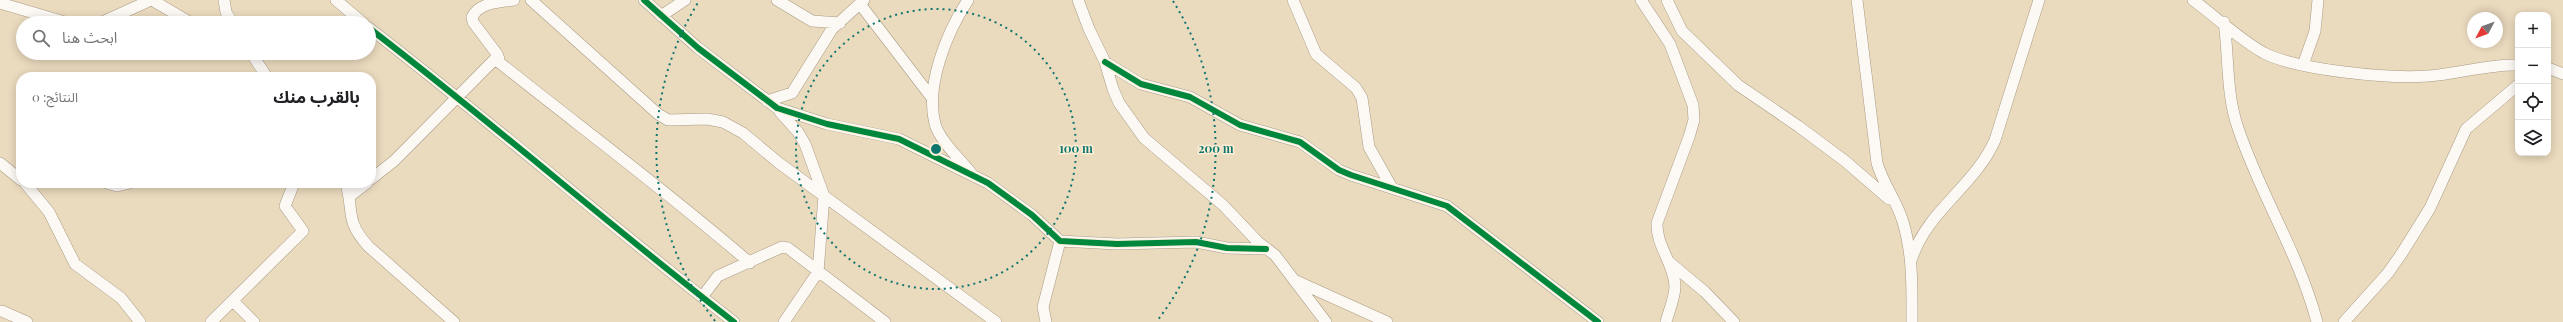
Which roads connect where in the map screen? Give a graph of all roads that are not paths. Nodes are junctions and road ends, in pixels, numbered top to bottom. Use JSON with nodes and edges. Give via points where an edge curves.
{"nodes":[{"id":1,"x":151,"y":0,"type":"edge"},
{"id":2,"x":224,"y":0,"type":"edge"},
{"id":3,"x":336,"y":0,"type":"edge"},
{"id":4,"x":514,"y":0,"type":"edge"},
{"id":5,"x":531,"y":0,"type":"edge"},
{"id":6,"x":644,"y":0,"type":"edge"},
{"id":7,"x":685,"y":0,"type":"edge"},
{"id":8,"x":777,"y":0,"type":"edge"},
{"id":9,"x":968,"y":0,"type":"edge"},
{"id":10,"x":1078,"y":0,"type":"edge"},
{"id":11,"x":1293,"y":0,"type":"edge"},
{"id":12,"x":1641,"y":0,"type":"edge"},
{"id":13,"x":1667,"y":0,"type":"edge"},
{"id":14,"x":1857,"y":0,"type":"edge"},
{"id":15,"x":2039,"y":0,"type":"edge"},
{"id":16,"x":2193,"y":0,"type":"edge"},
{"id":17,"x":2318,"y":0,"type":"edge"},
{"id":18,"x":862,"y":2,"type":"edge"},
{"id":19,"x":0,"y":3,"type":"edge"},
{"id":20,"x":44,"y":16,"type":"edge"},
{"id":21,"x":116,"y":16,"type":"edge"},
{"id":22,"x":179,"y":16,"type":"edge"},
{"id":23,"x":228,"y":16,"type":"edge"},
{"id":24,"x":355,"y":16,"type":"edge"},
{"id":25,"x":661,"y":16,"type":"junction"},
{"id":26,"x":2224,"y":22,"type":"junction"},
{"id":27,"x":840,"y":23,"type":"junction"},
{"id":28,"x":376,"y":33,"type":"edge"},
{"id":29,"x":495,"y":59,"type":"junction"},
{"id":30,"x":255,"y":60,"type":"edge"},
{"id":31,"x":1105,"y":62,"type":"junction"},
{"id":32,"x":2303,"y":65,"type":"junction"},
{"id":33,"x":2515,"y":65,"type":"edge"},
{"id":34,"x":2551,"y":70,"type":"edge"},
{"id":35,"x":264,"y":72,"type":"edge"},
{"id":36,"x":2563,"y":74,"type":"edge"},
{"id":37,"x":2515,"y":88,"type":"edge"},
{"id":38,"x":458,"y":96,"type":"junction"},
{"id":39,"x":932,"y":98,"type":"junction"},
{"id":40,"x":767,"y":101,"type":"junction"},
{"id":41,"x":777,"y":108,"type":"junction"},
{"id":42,"x":0,"y":163,"type":"edge"},
{"id":43,"x":16,"y":175,"type":"edge"},
{"id":44,"x":376,"y":175,"type":"edge"},
{"id":45,"x":972,"y":175,"type":"junction"},
{"id":46,"x":29,"y":188,"type":"edge"},
{"id":47,"x":292,"y":188,"type":"edge"},
{"id":48,"x":348,"y":188,"type":"edge"},
{"id":49,"x":360,"y":188,"type":"edge"},
{"id":50,"x":1392,"y":188,"type":"junction"},
{"id":51,"x":350,"y":196,"type":"junction"},
{"id":52,"x":824,"y":196,"type":"junction"},
{"id":53,"x":1896,"y":205,"type":"junction"},
{"id":54,"x":1060,"y":240,"type":"junction"},
{"id":55,"x":1266,"y":249,"type":"junction"},
{"id":56,"x":1912,"y":259,"type":"junction"},
{"id":57,"x":1668,"y":262,"type":"junction"},
{"id":58,"x":750,"y":263,"type":"junction"},
{"id":59,"x":818,"y":272,"type":"junction"},
{"id":60,"x":1293,"y":280,"type":"junction"},
{"id":61,"x":702,"y":297,"type":"junction"},
{"id":62,"x":233,"y":301,"type":"junction"},
{"id":63,"x":1,"y":310,"type":"edge"},
{"id":64,"x":10,"y":322,"type":"edge"},
{"id":65,"x":26,"y":322,"type":"edge"},
{"id":66,"x":140,"y":322,"type":"edge"},
{"id":67,"x":211,"y":322,"type":"edge"},
{"id":68,"x":254,"y":322,"type":"edge"},
{"id":69,"x":454,"y":322,"type":"edge"},
{"id":70,"x":734,"y":322,"type":"edge"},
{"id":71,"x":784,"y":322,"type":"edge"},
{"id":72,"x":885,"y":322,"type":"edge"},
{"id":73,"x":996,"y":322,"type":"edge"},
{"id":74,"x":1046,"y":322,"type":"edge"},
{"id":75,"x":1326,"y":322,"type":"edge"},
{"id":76,"x":1387,"y":322,"type":"edge"},
{"id":77,"x":1598,"y":322,"type":"edge"},
{"id":78,"x":1666,"y":322,"type":"edge"},
{"id":79,"x":1734,"y":322,"type":"edge"},
{"id":80,"x":1912,"y":322,"type":"edge"},
{"id":81,"x":2317,"y":322,"type":"edge"},
{"id":82,"x":2344,"y":322,"type":"edge"}],
"edges":[{"from":1,"to":21,"type":"street"},
{"from":1,"to":22,"type":"street"},
{"from":2,"to":23,"type":"street"},
{"from":3,"to":24,"type":"street"},
{"from":4,"to":29,"type":"street","via":[[483,6],[475,11],[472,17],[497,54],[499,59]]},
{"from":5,"to":52,"type":"street","via":[[658,114],[668,120],[707,119],[723,122],[743,133],[778,163]]},
{"from":6,"to":25,"type":"street"},
{"from":7,"to":25,"type":"street"},
{"from":8,"to":27,"type":"street","via":[[812,21]]},
{"from":9,"to":39,"type":"street","via":[[948,35]]},
{"from":10,"to":31,"type":"street"},
{"from":11,"to":50,"type":"street","via":[[1316,54],[1356,88],[1362,98],[1369,147]]},
{"from":12,"to":57,"type":"street","via":[[1670,44],[1693,105],[1694,120],[1689,137],[1657,223],[1656,235]]},
{"from":13,"to":53,"type":"street","via":[[1682,31],[1738,85],[1839,157]]},
{"from":14,"to":53,"type":"street","via":[[1872,142],[1881,179]]},
{"from":15,"to":56,"type":"street","via":[[1987,158],[1923,231]]},
{"from":16,"to":26,"type":"street"},
{"from":17,"to":32,"type":"street","via":[[2314,31]]},
{"from":18,"to":27,"type":"street"},
{"from":18,"to":39,"type":"street"},
{"from":19,"to":20,"type":"street"},
{"from":25,"to":40,"type":"street"},
{"from":26,"to":32,"type":"street","via":[[2263,52]]},
{"from":26,"to":81,"type":"street","via":[[2228,72],[2238,127],[2289,242]]},
{"from":27,"to":40,"type":"street","via":[[828,35],[792,93]]},
{"from":28,"to":38,"type":"street"},
{"from":29,"to":38,"type":"street"},
{"from":29,"to":58,"type":"street","via":[[686,207]]},
{"from":30,"to":35,"type":"street"},
{"from":31,"to":50,"type":"street","via":[[1141,84],[1181,93],[1229,121],[1300,142],[1339,170]]},
{"from":31,"to":55,"type":"street","via":[[1119,103],[1144,138],[1223,205]]},
{"from":32,"to":33,"type":"street","via":[[2404,77],[2458,73],[2503,64]]},
{"from":34,"to":36,"type":"street"},
{"from":37,"to":82,"type":"street","via":[[2466,129],[2430,208],[2402,253],[2388,273]]},
{"from":38,"to":44,"type":"street","via":[[394,161]]},
{"from":38,"to":61,"type":"street","via":[[580,200]]},
{"from":39,"to":45,"type":"street","via":[[938,129]]},
{"from":40,"to":41,"type":"street"},
{"from":41,"to":45,"type":"street","via":[[827,124],[899,139]]},
{"from":41,"to":52,"type":"street","via":[[805,144]]},
{"from":42,"to":43,"type":"street"},
{"from":45,"to":54,"type":"street","via":[[988,183],[1032,215]]},
{"from":46,"to":66,"type":"street","via":[[47,208],[75,264],[121,298]]},
{"from":47,"to":62,"type":"street","via":[[285,206],[304,231]]},
{"from":48,"to":51,"type":"street"},
{"from":49,"to":51,"type":"street"},
{"from":50,"to":77,"type":"street","via":[[1447,206]]},
{"from":51,"to":69,"type":"street","via":[[352,222],[357,233],[368,246]]},
{"from":52,"to":59,"type":"street"},
{"from":52,"to":73,"type":"street","via":[[932,278]]},
{"from":53,"to":56,"type":"street","via":[[1903,221]]},
{"from":54,"to":55,"type":"street","via":[[1117,244],[1196,242],[1226,248]]},
{"from":54,"to":74,"type":"street","via":[[1044,298]]},
{"from":55,"to":60,"type":"street","via":[[1275,256]]},
{"from":56,"to":80,"type":"street"},
{"from":57,"to":78,"type":"street","via":[[1675,286]]},
{"from":57,"to":79,"type":"street","via":[[1705,292]]},
{"from":58,"to":59,"type":"street","via":[[782,247],[788,248]]},
{"from":58,"to":61,"type":"street","via":[[728,269],[718,276]]},
{"from":59,"to":71,"type":"street"},
{"from":59,"to":72,"type":"street"},
{"from":60,"to":75,"type":"street"},
{"from":60,"to":76,"type":"street"},
{"from":61,"to":70,"type":"street"},
{"from":62,"to":67,"type":"street"},
{"from":62,"to":68,"type":"street"},
{"from":63,"to":64,"type":"street"},
{"from":63,"to":65,"type":"street"}]}
